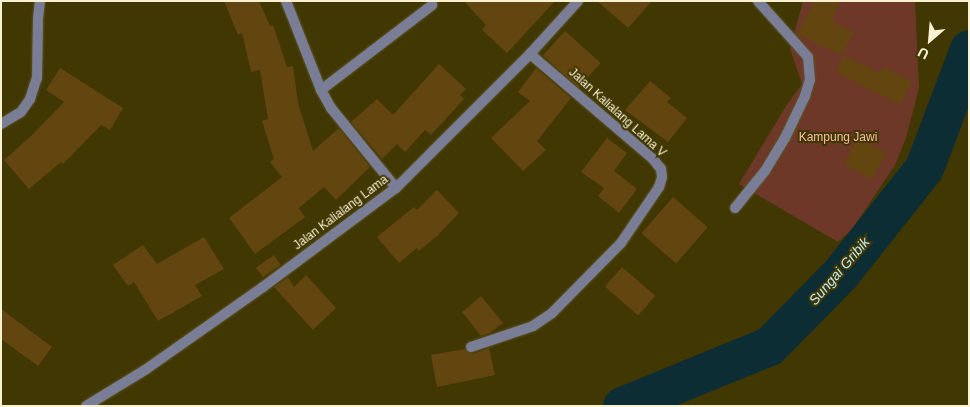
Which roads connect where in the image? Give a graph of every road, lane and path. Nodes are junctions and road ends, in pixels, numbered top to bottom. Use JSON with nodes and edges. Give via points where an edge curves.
{"nodes":[{"id":1,"x":40,"y":1,"type":"edge"},
{"id":2,"x":286,"y":1,"type":"edge"},
{"id":3,"x":578,"y":1,"type":"edge"},
{"id":4,"x":758,"y":1,"type":"edge"},
{"id":5,"x":432,"y":5,"type":"dead end"},
{"id":6,"x":530,"y":54,"type":"junction"},
{"id":7,"x":321,"y":90,"type":"junction"},
{"id":8,"x":1,"y":124,"type":"edge"},
{"id":9,"x":396,"y":188,"type":"junction"},
{"id":10,"x":735,"y":208,"type":"dead end"},
{"id":11,"x":472,"y":347,"type":"dead end"},
{"id":12,"x":86,"y":406,"type":"edge"}],
"edges":[{"from":1,"to":8,"type":"street","via":[[37,78],[30,99],[21,112]]},
{"from":2,"to":7,"type":"street"},
{"from":3,"to":6,"type":"street","name":"Jalan Kalialang Lama"},
{"from":4,"to":10,"type":"street","via":[[808,57],[810,80],[785,138],[765,171]]},
{"from":5,"to":7,"type":"street"},
{"from":6,"to":9,"type":"street","name":"Jalan Kalialang Lama"},
{"from":6,"to":11,"type":"street","name":"Jalan Kalialang Lama V","via":[[653,159],[661,169],[662,178],[621,243],[552,313],[526,329]]},
{"from":7,"to":9,"type":"street","via":[[344,126]]},
{"from":9,"to":12,"type":"street","name":"Jalan Kalialang Lama","via":[[145,370]]}]}
